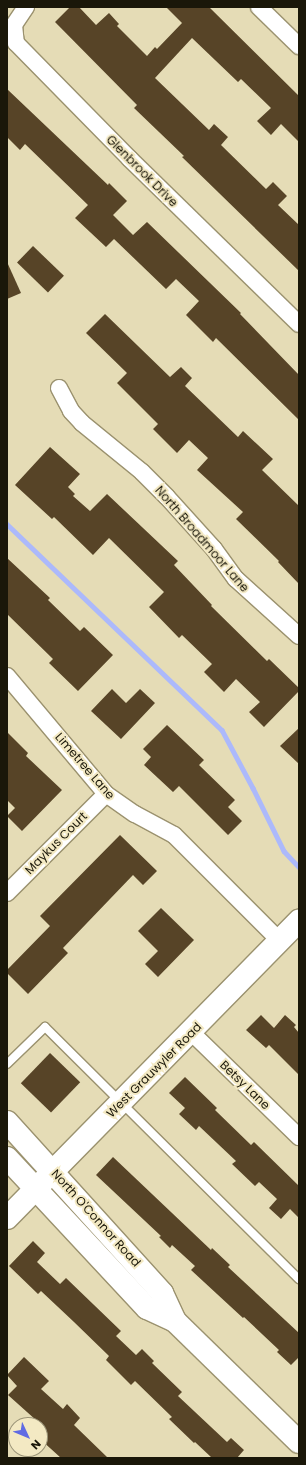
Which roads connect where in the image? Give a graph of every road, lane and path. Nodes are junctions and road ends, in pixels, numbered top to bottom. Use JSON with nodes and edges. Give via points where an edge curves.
{"nodes":[{"id":1,"x":26,"y":7,"type":"edge"},
{"id":2,"x":260,"y":7,"type":"edge"},
{"id":3,"x":299,"y":46,"type":"edge"},
{"id":4,"x":299,"y":324,"type":"edge"},
{"id":5,"x":59,"y":388,"type":"dead end"},
{"id":6,"x":299,"y":636,"type":"edge"},
{"id":7,"x":7,"y":676,"type":"edge"},
{"id":8,"x":106,"y":794,"type":"junction"},
{"id":9,"x":7,"y":893,"type":"edge"},
{"id":10,"x":299,"y":921,"type":"edge"},
{"id":11,"x":280,"y":941,"type":"junction"},
{"id":12,"x":191,"y":1032,"type":"junction"},
{"id":13,"x":7,"y":1064,"type":"edge"},
{"id":14,"x":120,"y":1104,"type":"junction"},
{"id":15,"x":7,"y":1122,"type":"edge"},
{"id":16,"x":299,"y":1137,"type":"edge"},
{"id":17,"x":7,"y":1158,"type":"edge"},
{"id":18,"x":54,"y":1172,"type":"junction"},
{"id":19,"x":35,"y":1189,"type":"junction"},
{"id":20,"x":7,"y":1218,"type":"edge"},
{"id":21,"x":299,"y":1279,"type":"edge"},
{"id":22,"x":175,"y":1321,"type":"junction"},
{"id":23,"x":299,"y":1442,"type":"edge"}],
"edges":[{"from":1,"to":4,"type":"street","name":"Glenbrook Drive","via":[[14,25],[16,43]]},
{"from":2,"to":3,"type":"street"},
{"from":5,"to":6,"type":"street","name":"North Broadmoor Lane","via":[[71,411],[82,423],[142,472],[214,549],[236,579]]},
{"from":7,"to":8,"type":"street","name":"Limetree Lane"},
{"from":8,"to":9,"type":"street","name":"Maykus Court"},
{"from":8,"to":11,"type":"street","name":"Limetree Lane","via":[[135,814],[174,835]]},
{"from":10,"to":11,"type":"main road","name":"West Grauwyler Road"},
{"from":11,"to":12,"type":"main road","name":"West Grauwyler Road"},
{"from":12,"to":14,"type":"main road","name":"West Grauwyler Road"},
{"from":12,"to":16,"type":"street","name":"Betsy Lane"},
{"from":13,"to":14,"type":"lane","via":[[45,1027]]},
{"from":14,"to":18,"type":"main road","name":"West Grauwyler Road"},
{"from":14,"to":21,"type":"lane"},
{"from":15,"to":18,"type":"main road","name":"North O'Connor Road"},
{"from":17,"to":19,"type":"main road","name":"North O'Connor Road"},
{"from":18,"to":19,"type":"main road","name":"West Grauwyler Road"},
{"from":18,"to":22,"type":"main road","name":"North O'Connor Road","via":[[162,1293]]},
{"from":19,"to":20,"type":"main road","name":"West Grauwyler Road"},
{"from":19,"to":22,"type":"main road","name":"North O'Connor Road","via":[[147,1308]]},
{"from":22,"to":23,"type":"main road","name":"North O'Connor Road"}]}
